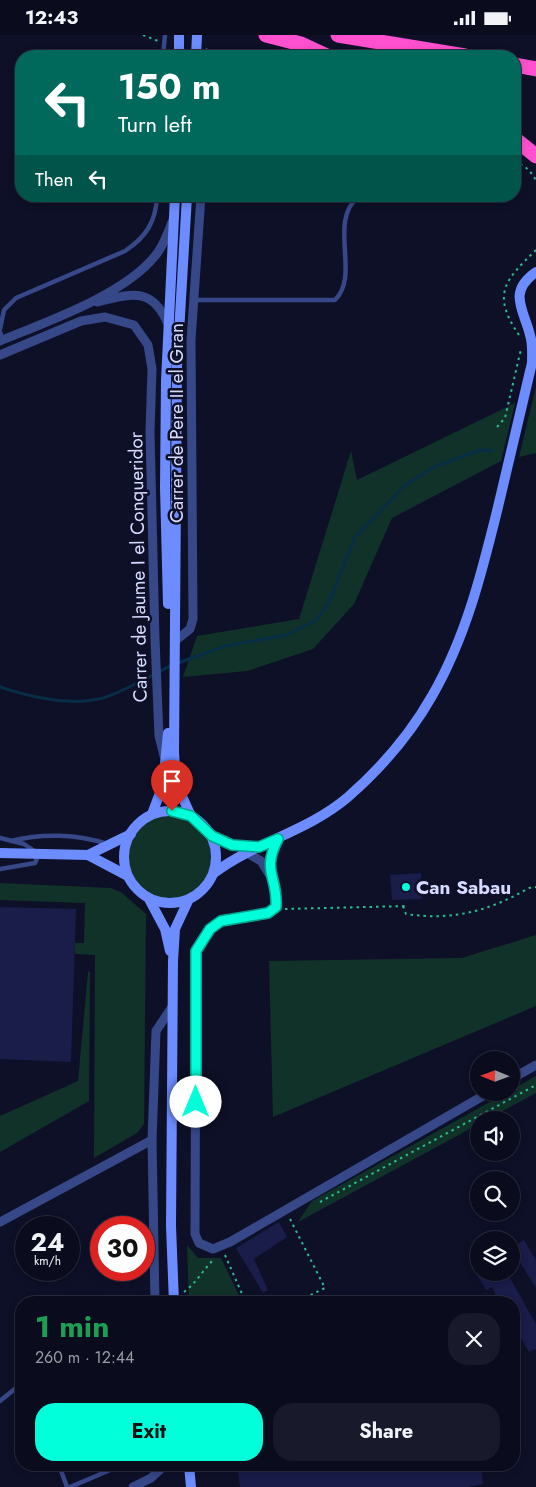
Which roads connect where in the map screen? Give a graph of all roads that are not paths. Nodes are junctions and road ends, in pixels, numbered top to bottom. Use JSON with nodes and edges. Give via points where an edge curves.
{"nodes":[{"id":1,"x":165,"y":35,"type":"edge"},
{"id":2,"x":179,"y":35,"type":"edge"},
{"id":3,"x":197,"y":35,"type":"edge"},
{"id":4,"x":266,"y":35,"type":"edge"},
{"id":5,"x":338,"y":35,"type":"edge"},
{"id":6,"x":164,"y":50,"type":"edge"},
{"id":7,"x":179,"y":50,"type":"edge"},
{"id":8,"x":196,"y":50,"type":"edge"},
{"id":9,"x":314,"y":50,"type":"edge"},
{"id":10,"x":429,"y":50,"type":"edge"},
{"id":11,"x":521,"y":66,"type":"edge"},
{"id":12,"x":536,"y":69,"type":"edge"},
{"id":13,"x":521,"y":144,"type":"edge"},
{"id":14,"x":536,"y":156,"type":"edge"},
{"id":15,"x":156,"y":202,"type":"edge"},
{"id":16,"x":175,"y":202,"type":"edge"},
{"id":17,"x":187,"y":202,"type":"edge"},
{"id":18,"x":201,"y":202,"type":"edge"},
{"id":19,"x":351,"y":202,"type":"edge"},
{"id":20,"x":174,"y":216,"type":"junction"},
{"id":21,"x":536,"y":272,"type":"edge"},
{"id":22,"x":193,"y":300,"type":"junction"},
{"id":23,"x":84,"y":304,"type":"junction"},
{"id":24,"x":522,"y":315,"type":"junction"},
{"id":25,"x":168,"y":324,"type":"junction"},
{"id":26,"x":536,"y":327,"type":"edge"},
{"id":27,"x":1,"y":336,"type":"edge"},
{"id":28,"x":0,"y":355,"type":"edge"},
{"id":29,"x":534,"y":361,"type":"edge"},
{"id":30,"x":175,"y":641,"type":"junction"},
{"id":31,"x":172,"y":653,"type":"junction"},
{"id":32,"x":172,"y":676,"type":"junction"},
{"id":33,"x":166,"y":763,"type":"junction"},
{"id":34,"x":152,"y":814,"type":"junction"},
{"id":35,"x":191,"y":816,"type":"junction"},
{"id":36,"x":131,"y":834,"type":"junction"},
{"id":37,"x":212,"y":836,"type":"junction"},
{"id":38,"x":0,"y":838,"type":"edge"},
{"id":39,"x":278,"y":839,"type":"junction"},
{"id":40,"x":12,"y":841,"type":"junction"},
{"id":41,"x":109,"y":845,"type":"junction"},
{"id":42,"x":259,"y":847,"type":"junction"},
{"id":43,"x":0,"y":853,"type":"edge"},
{"id":44,"x":247,"y":853,"type":"junction"},
{"id":45,"x":39,"y":854,"type":"junction"},
{"id":46,"x":88,"y":855,"type":"junction"},
{"id":47,"x":0,"y":869,"type":"edge"},
{"id":48,"x":214,"y":873,"type":"junction"},
{"id":49,"x":126,"y":875,"type":"junction"},
{"id":50,"x":271,"y":876,"type":"junction"},
{"id":51,"x":150,"y":899,"type":"junction"},
{"id":52,"x":188,"y":901,"type":"junction"},
{"id":53,"x":173,"y":961,"type":"junction"},
{"id":54,"x":172,"y":1007,"type":"junction"},
{"id":55,"x":536,"y":1065,"type":"edge"},
{"id":56,"x":520,"y":1074,"type":"edge"},
{"id":57,"x":474,"y":1101,"type":"edge"},
{"id":58,"x":152,"y":1141,"type":"junction"},
{"id":59,"x":0,"y":1222,"type":"edge"},
{"id":60,"x":155,"y":1296,"type":"edge"},
{"id":61,"x":174,"y":1296,"type":"edge"},
{"id":62,"x":15,"y":1389,"type":"edge"},
{"id":63,"x":0,"y":1401,"type":"edge"},
{"id":64,"x":62,"y":1471,"type":"edge"},
{"id":65,"x":108,"y":1471,"type":"edge"},
{"id":66,"x":159,"y":1471,"type":"edge"},
{"id":67,"x":189,"y":1471,"type":"edge"},
{"id":68,"x":69,"y":1487,"type":"edge"},
{"id":69,"x":133,"y":1487,"type":"edge"},
{"id":70,"x":190,"y":1487,"type":"edge"}],
"edges":[{"from":1,"to":6,"type":"lane"},
{"from":2,"to":7,"type":"main road"},
{"from":3,"to":8,"type":"main road"},
{"from":4,"to":9,"type":"highway"},
{"from":5,"to":10,"type":"highway"},
{"from":11,"to":12,"type":"highway"},
{"from":13,"to":14,"type":"highway"},
{"from":15,"to":27,"type":"lane","via":[[147,234],[125,251],[16,298],[4,310]]},
{"from":16,"to":20,"type":"main road"},
{"from":17,"to":30,"type":"main road","via":[[177,367]]},
{"from":18,"to":22,"type":"street","name":"Carrer de Pere II el Gran"},
{"from":19,"to":22,"type":"lane","via":[[345,215],[344,286],[335,300]]},
{"from":20,"to":23,"type":"street","via":[[156,255],[134,277]]},
{"from":20,"to":25,"type":"main road"},
{"from":21,"to":24,"type":"main road","via":[[522,285],[519,294]]},
{"from":22,"to":30,"type":"street","name":"Carrer de Pere II el Gran","via":[[193,619],[190,629]]},
{"from":23,"to":25,"type":"street","via":[[132,294],[144,296],[155,302]]},
{"from":23,"to":27,"type":"street"},
{"from":24,"to":26,"type":"main road"},
{"from":24,"to":29,"type":"main road","via":[[530,335]]},
{"from":25,"to":31,"type":"main road","via":[[165,487]]},
{"from":28,"to":33,"type":"street","name":"Carrer de Jaume I el Conqueridor","via":[[81,321],[105,317],[134,325],[148,345],[152,369],[150,432],[155,639],[160,736]]},
{"from":29,"to":39,"type":"main road","via":[[475,594],[432,697],[393,750],[347,797],[316,820]]},
{"from":30,"to":31,"type":"main road"},
{"from":31,"to":32,"type":"main road"},
{"from":32,"to":33,"type":"main road"},
{"from":32,"to":35,"type":"main road","via":[[176,783]]},
{"from":33,"to":34,"type":"main road","via":[[161,794]]},
{"from":34,"to":35,"type":"main road","via":[[172,811]]},
{"from":34,"to":36,"type":"main road"},
{"from":35,"to":37,"type":"main road"},
{"from":36,"to":41,"type":"main road"},
{"from":36,"to":49,"type":"main road","via":[[124,853]]},
{"from":37,"to":42,"type":"main road","via":[[232,845]]},
{"from":37,"to":48,"type":"main road","via":[[216,861]]},
{"from":38,"to":40,"type":"lane"},
{"from":39,"to":42,"type":"main road"},
{"from":39,"to":50,"type":"street","via":[[269,860]]},
{"from":40,"to":41,"type":"lane","via":[[29,836],[87,837]]},
{"from":40,"to":45,"type":"lane","via":[[24,844]]},
{"from":41,"to":46,"type":"main road"},
{"from":42,"to":44,"type":"main road"},
{"from":43,"to":45,"type":"main road"},
{"from":44,"to":48,"type":"main road"},
{"from":44,"to":50,"type":"street","via":[[261,861]]},
{"from":45,"to":46,"type":"main road"},
{"from":45,"to":47,"type":"lane","via":[[35,863]]},
{"from":46,"to":49,"type":"main road"},
{"from":48,"to":52,"type":"main road","via":[[202,891]]},
{"from":49,"to":51,"type":"main road"},
{"from":50,"to":57,"type":"street","via":[[277,893],[276,907],[268,913],[221,921],[210,929],[196,951],[195,1234],[199,1243],[212,1249],[225,1244]]},
{"from":51,"to":52,"type":"main road","via":[[163,903]]},
{"from":51,"to":53,"type":"main road","via":[[165,929]]},
{"from":52,"to":53,"type":"main road","via":[[176,929]]},
{"from":53,"to":54,"type":"main road"},
{"from":54,"to":58,"type":"street","via":[[156,1031]]},
{"from":54,"to":61,"type":"main road"},
{"from":55,"to":56,"type":"street"},
{"from":58,"to":59,"type":"street"},
{"from":58,"to":60,"type":"street"},
{"from":62,"to":63,"type":"lane"},
{"from":64,"to":68,"type":"lane"},
{"from":65,"to":68,"type":"lane"},
{"from":66,"to":69,"type":"street"},
{"from":67,"to":70,"type":"main road"}]}
